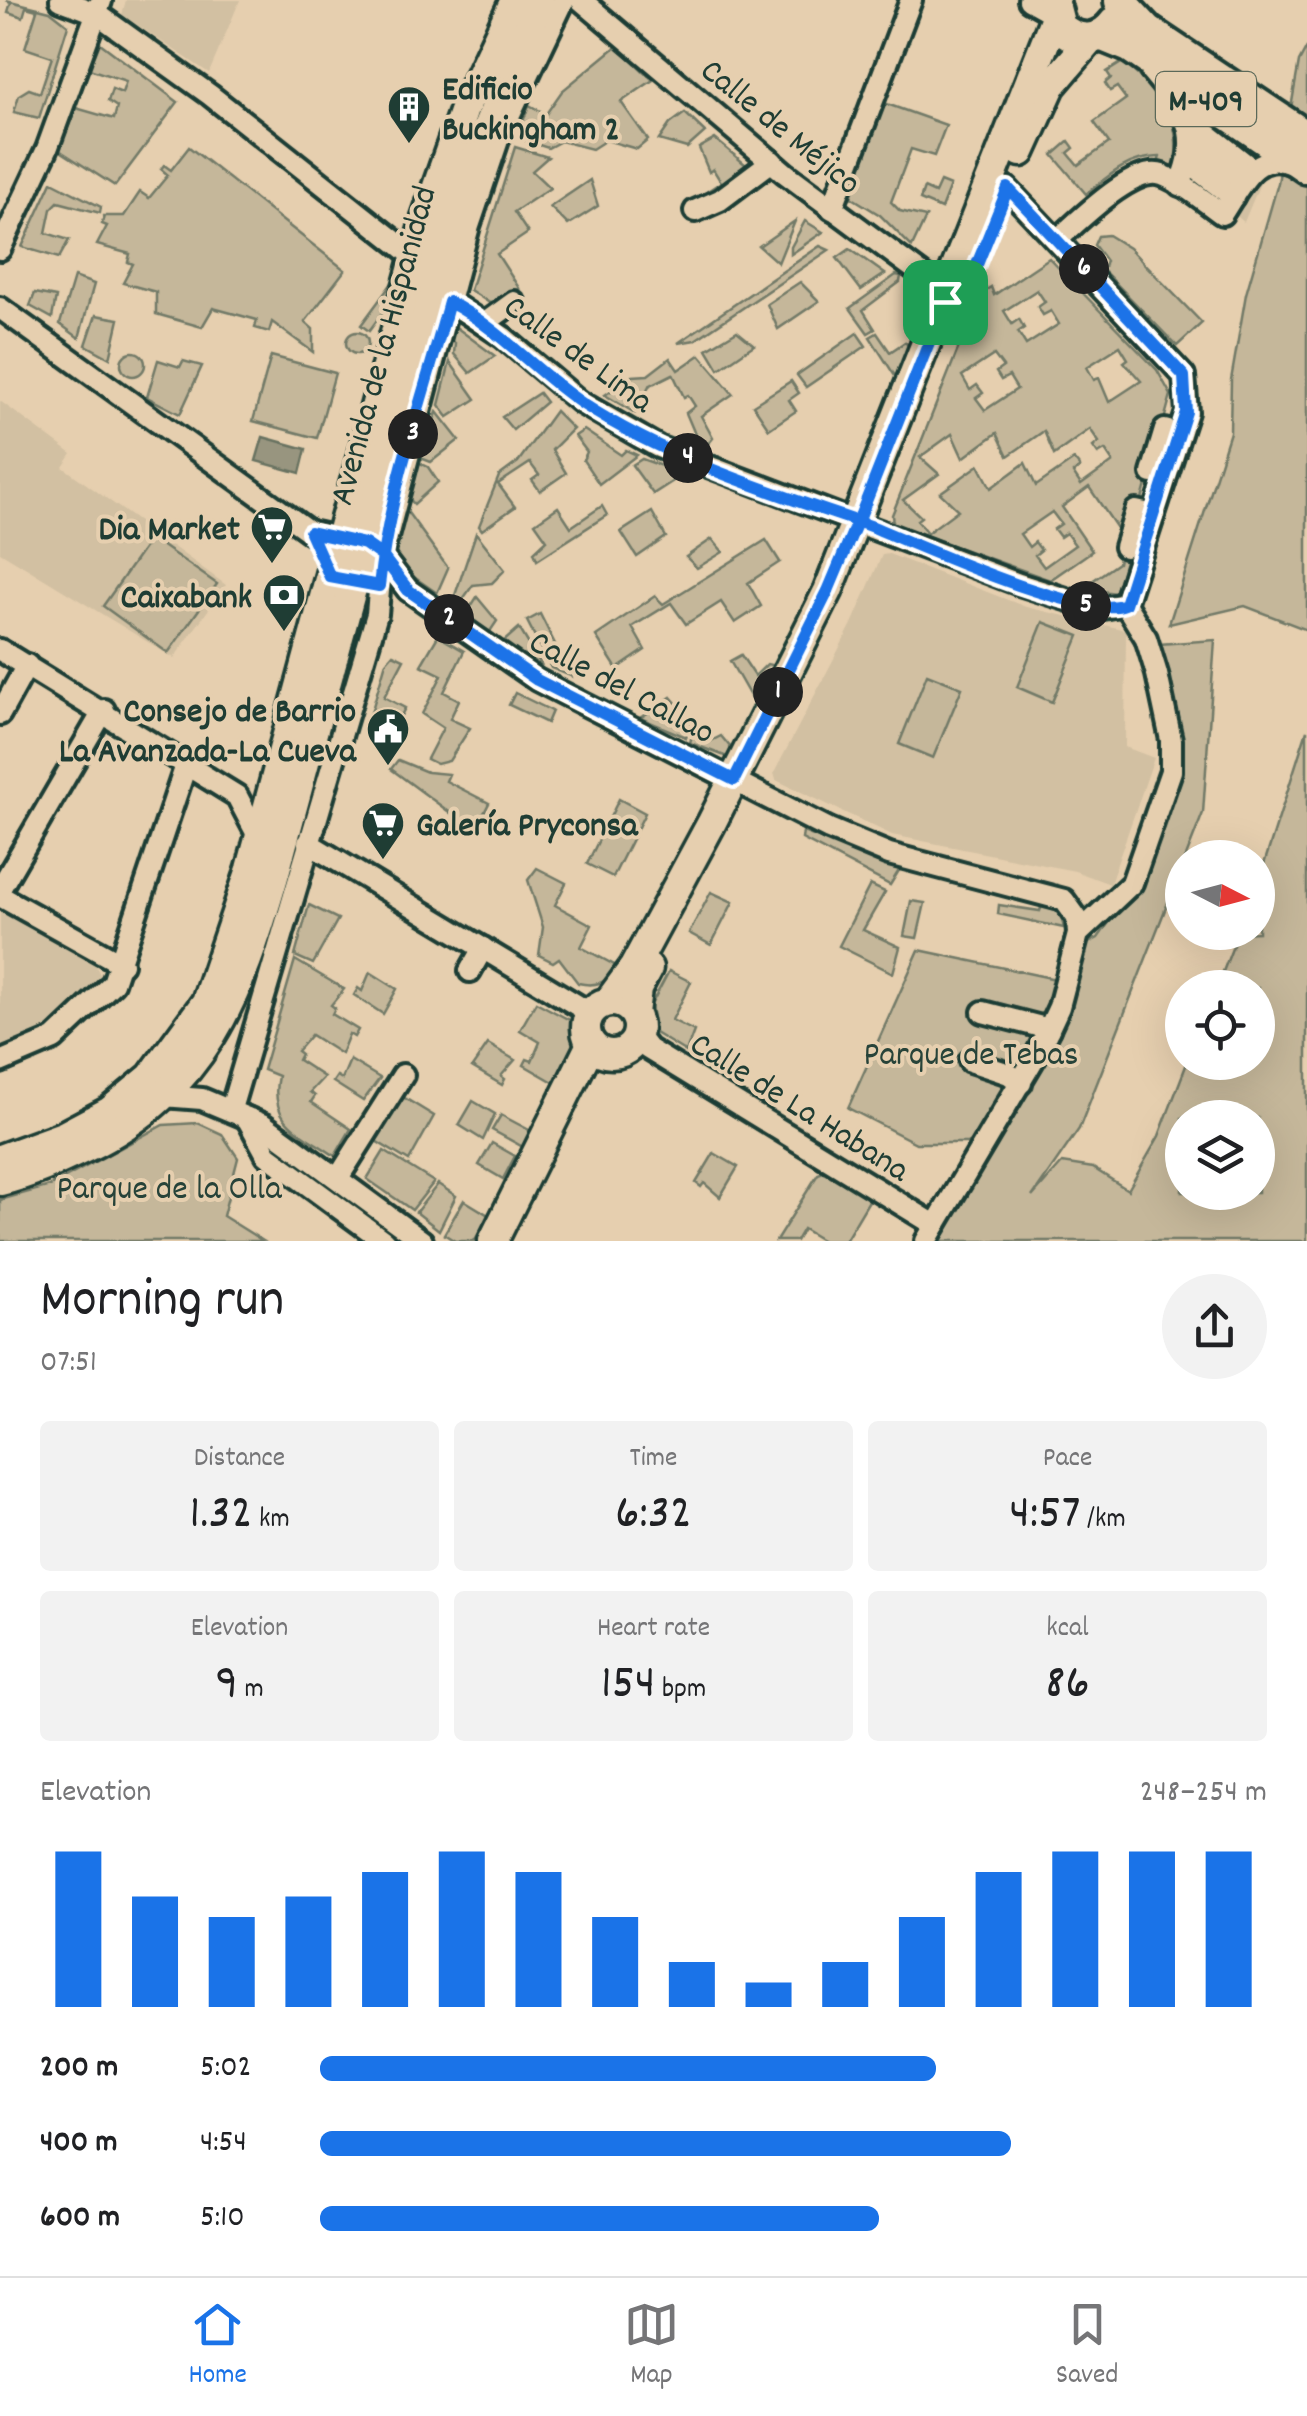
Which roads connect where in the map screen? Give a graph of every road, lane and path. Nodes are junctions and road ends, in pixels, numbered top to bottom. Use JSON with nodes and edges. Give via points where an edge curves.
{"nodes":[{"id":1,"x":61,"y":0,"type":"edge"},
{"id":2,"x":515,"y":0,"type":"edge"},
{"id":3,"x":540,"y":0,"type":"edge"},
{"id":4,"x":564,"y":0,"type":"edge"},
{"id":5,"x":580,"y":0,"type":"edge"},
{"id":6,"x":911,"y":0,"type":"edge"},
{"id":7,"x":1120,"y":0,"type":"edge"},
{"id":8,"x":98,"y":6,"type":"edge"},
{"id":9,"x":1049,"y":6,"type":"edge"},
{"id":10,"x":1108,"y":41,"type":"junction"},
{"id":11,"x":1186,"y":117,"type":"junction"},
{"id":12,"x":1307,"y":137,"type":"edge"},
{"id":13,"x":1191,"y":154,"type":"junction"},
{"id":14,"x":772,"y":162,"type":"junction"},
{"id":15,"x":1307,"y":170,"type":"edge"},
{"id":16,"x":1243,"y":182,"type":"junction"},
{"id":17,"x":1180,"y":185,"type":"junction"},
{"id":18,"x":1008,"y":188,"type":"junction"},
{"id":19,"x":832,"y":209,"type":"junction"},
{"id":20,"x":695,"y":211,"type":"dead end"},
{"id":21,"x":1057,"y":240,"type":"junction"},
{"id":22,"x":0,"y":249,"type":"edge"},
{"id":23,"x":416,"y":258,"type":"junction"},
{"id":24,"x":449,"y":302,"type":"junction"},
{"id":25,"x":514,"y":302,"type":"dead end"},
{"id":26,"x":951,"y":302,"type":"junction"},
{"id":27,"x":0,"y":308,"type":"edge"},
{"id":28,"x":485,"y":323,"type":"junction"},
{"id":29,"x":1180,"y":434,"type":"junction"},
{"id":30,"x":1152,"y":473,"type":"dead end"},
{"id":31,"x":350,"y":500,"type":"junction"},
{"id":32,"x":1154,"y":516,"type":"junction"},
{"id":33,"x":865,"y":524,"type":"junction"},
{"id":34,"x":310,"y":532,"type":"junction"},
{"id":35,"x":362,"y":546,"type":"junction"},
{"id":36,"x":1125,"y":547,"type":"dead end"},
{"id":37,"x":354,"y":582,"type":"junction"},
{"id":38,"x":408,"y":590,"type":"junction"},
{"id":39,"x":1125,"y":604,"type":"junction"},
{"id":40,"x":0,"y":650,"type":"edge"},
{"id":41,"x":27,"y":665,"type":"junction"},
{"id":42,"x":104,"y":710,"type":"junction"},
{"id":43,"x":0,"y":714,"type":"edge"},
{"id":44,"x":186,"y":764,"type":"junction"},
{"id":45,"x":276,"y":780,"type":"junction"},
{"id":46,"x":741,"y":784,"type":"junction"},
{"id":47,"x":236,"y":796,"type":"junction"},
{"id":48,"x":259,"y":838,"type":"junction"},
{"id":49,"x":308,"y":843,"type":"junction"},
{"id":50,"x":0,"y":892,"type":"edge"},
{"id":51,"x":1078,"y":934,"type":"junction"},
{"id":52,"x":483,"y":948,"type":"junction"},
{"id":53,"x":122,"y":964,"type":"junction"},
{"id":54,"x":470,"y":970,"type":"dead end"},
{"id":55,"x":983,"y":1012,"type":"dead end"},
{"id":56,"x":618,"y":1016,"type":"junction"},
{"id":57,"x":1049,"y":1029,"type":"junction"},
{"id":58,"x":600,"y":1049,"type":"junction"},
{"id":59,"x":970,"y":1060,"type":"dead end"},
{"id":60,"x":0,"y":1062,"type":"edge"},
{"id":61,"x":403,"y":1075,"type":"dead end"},
{"id":62,"x":1021,"y":1083,"type":"junction"},
{"id":63,"x":163,"y":1096,"type":"junction"},
{"id":64,"x":239,"y":1114,"type":"junction"},
{"id":65,"x":0,"y":1159,"type":"edge"},
{"id":66,"x":338,"y":1178,"type":"junction"},
{"id":67,"x":0,"y":1181,"type":"edge"},
{"id":68,"x":930,"y":1233,"type":"edge"},
{"id":69,"x":384,"y":1241,"type":"edge"},
{"id":70,"x":422,"y":1241,"type":"edge"},
{"id":71,"x":493,"y":1241,"type":"edge"},
{"id":72,"x":506,"y":1241,"type":"edge"}],
"edges":[{"from":1,"to":8,"type":"street"},
{"from":2,"to":23,"type":"main road","name":"Avenida de la Hispanidad","via":[[442,165]]},
{"from":3,"to":35,"type":"main road","name":"Avenida de la Hispanidad","via":[[458,198]]},
{"from":4,"to":24,"type":"street","name":"Avenida de la Hispanidad","via":[[488,164]]},
{"from":5,"to":14,"type":"street","name":"Calle de Méjico"},
{"from":6,"to":19,"type":"street"},
{"from":7,"to":10,"type":"highway","number":"M-409"},
{"from":7,"to":12,"type":"highway","number":"M-409","via":[[1148,32]]},
{"from":8,"to":22,"type":"street","via":[[47,150]]},
{"from":8,"to":23,"type":"street"},
{"from":9,"to":10,"type":"highway","number":"M-409","via":[[1069,35]]},
{"from":9,"to":26,"type":"main road"},
{"from":10,"to":11,"type":"street"},
{"from":10,"to":15,"type":"highway","number":"M-409"},
{"from":10,"to":18,"type":"main road","via":[[1052,86]]},
{"from":11,"to":13,"type":"street"},
{"from":11,"to":16,"type":"street"},
{"from":13,"to":16,"type":"street"},
{"from":13,"to":17,"type":"street"},
{"from":14,"to":19,"type":"street","name":"Calle de Méjico"},
{"from":14,"to":20,"type":"street"},
{"from":15,"to":16,"type":"street","via":[[1274,159]]},
{"from":16,"to":17,"type":"street","via":[[1222,214]]},
{"from":17,"to":21,"type":"street","via":[[1148,173],[1132,179]]},
{"from":18,"to":21,"type":"street"},
{"from":18,"to":26,"type":"main road"},
{"from":19,"to":26,"type":"street","name":"Calle de Méjico"},
{"from":21,"to":29,"type":"street","via":[[1184,376],[1189,396]]},
{"from":23,"to":31,"type":"main road","name":"Avenida de la Hispanidad"},
{"from":24,"to":28,"type":"street","name":"Calle de Lima"},
{"from":24,"to":35,"type":"street","name":"Avenida de la Hispanidad"},
{"from":25,"to":28,"type":"street"},
{"from":26,"to":33,"type":"main road"},
{"from":27,"to":34,"type":"street"},
{"from":28,"to":33,"type":"street","name":"Calle de Lima","via":[[580,402],[658,448]]},
{"from":29,"to":30,"type":"street","via":[[1165,430]]},
{"from":29,"to":32,"type":"street"},
{"from":31,"to":34,"type":"street","via":[[330,524]]},
{"from":31,"to":35,"type":"main road","name":"Avenida de la Hispanidad"},
{"from":32,"to":36,"type":"street","via":[[1136,511]]},
{"from":32,"to":39,"type":"street"},
{"from":33,"to":39,"type":"street","name":"Calle de Lima","via":[[1049,594],[1098,609]]},
{"from":33,"to":46,"type":"main road","via":[[824,640]]},
{"from":34,"to":35,"type":"street"},
{"from":34,"to":37,"type":"street"},
{"from":35,"to":37,"type":"main road","name":"Avenida de la Hispanidad"},
{"from":35,"to":38,"type":"street","name":"Calle del Callao"},
{"from":37,"to":38,"type":"street","name":"Calle del Callao"},
{"from":37,"to":45,"type":"main road","name":"Avenida de la Hispanidad"},
{"from":37,"to":49,"type":"street","name":"Avenida de la Hispanidad","via":[[377,614]]},
{"from":37,"to":63,"type":"main road","name":"Avenida de la Hispanidad","via":[[247,965],[207,1046]]},
{"from":38,"to":46,"type":"street","name":"Calle del Callao","via":[[537,680]]},
{"from":39,"to":51,"type":"street","via":[[1158,674],[1171,771],[1132,884]]},
{"from":40,"to":41,"type":"street"},
{"from":41,"to":42,"type":"street"},
{"from":41,"to":43,"type":"street"},
{"from":42,"to":44,"type":"street"},
{"from":42,"to":50,"type":"street"},
{"from":44,"to":47,"type":"street"},
{"from":44,"to":53,"type":"street"},
{"from":45,"to":47,"type":"street","via":[[260,792]]},
{"from":45,"to":48,"type":"main road","name":"Avenida de la Hispanidad"},
{"from":46,"to":51,"type":"street","name":"Calle del Callao","via":[[889,854],[1064,900],[1077,918]]},
{"from":46,"to":56,"type":"main road"},
{"from":47,"to":48,"type":"street"},
{"from":48,"to":65,"type":"main road","name":"Avenida de la Hispanidad","via":[[220,970],[188,1033],[151,1078],[110,1110]]},
{"from":49,"to":52,"type":"street","name":"Calle de La Habana"},
{"from":49,"to":64,"type":"street","name":"Avenida de la Hispanidad"},
{"from":50,"to":53,"type":"street"},
{"from":51,"to":57,"type":"street"},
{"from":52,"to":54,"type":"street"},
{"from":52,"to":56,"type":"street","name":"Calle de La Habana"},
{"from":53,"to":60,"type":"street","via":[[113,983],[54,1039]]},
{"from":55,"to":57,"type":"street"},
{"from":56,"to":58,"type":"main road","via":[[585,1028]]},
{"from":56,"to":58,"type":"main road","via":[[627,1050]]},
{"from":56,"to":68,"type":"street","name":"Calle de La Habana","via":[[648,1049]]},
{"from":57,"to":62,"type":"street"},
{"from":58,"to":71,"type":"main road"},
{"from":58,"to":72,"type":"main road","via":[[596,1071]]},
{"from":59,"to":62,"type":"street"},
{"from":61,"to":66,"type":"street"},
{"from":62,"to":68,"type":"street"},
{"from":63,"to":64,"type":"street","via":[[202,1099]]},
{"from":63,"to":67,"type":"main road","name":"Avenida de la Hispanidad","via":[[117,1132]]},
{"from":64,"to":66,"type":"street","via":[[264,1124]]},
{"from":64,"to":69,"type":"street","via":[[267,1156]]},
{"from":66,"to":70,"type":"street"}]}
